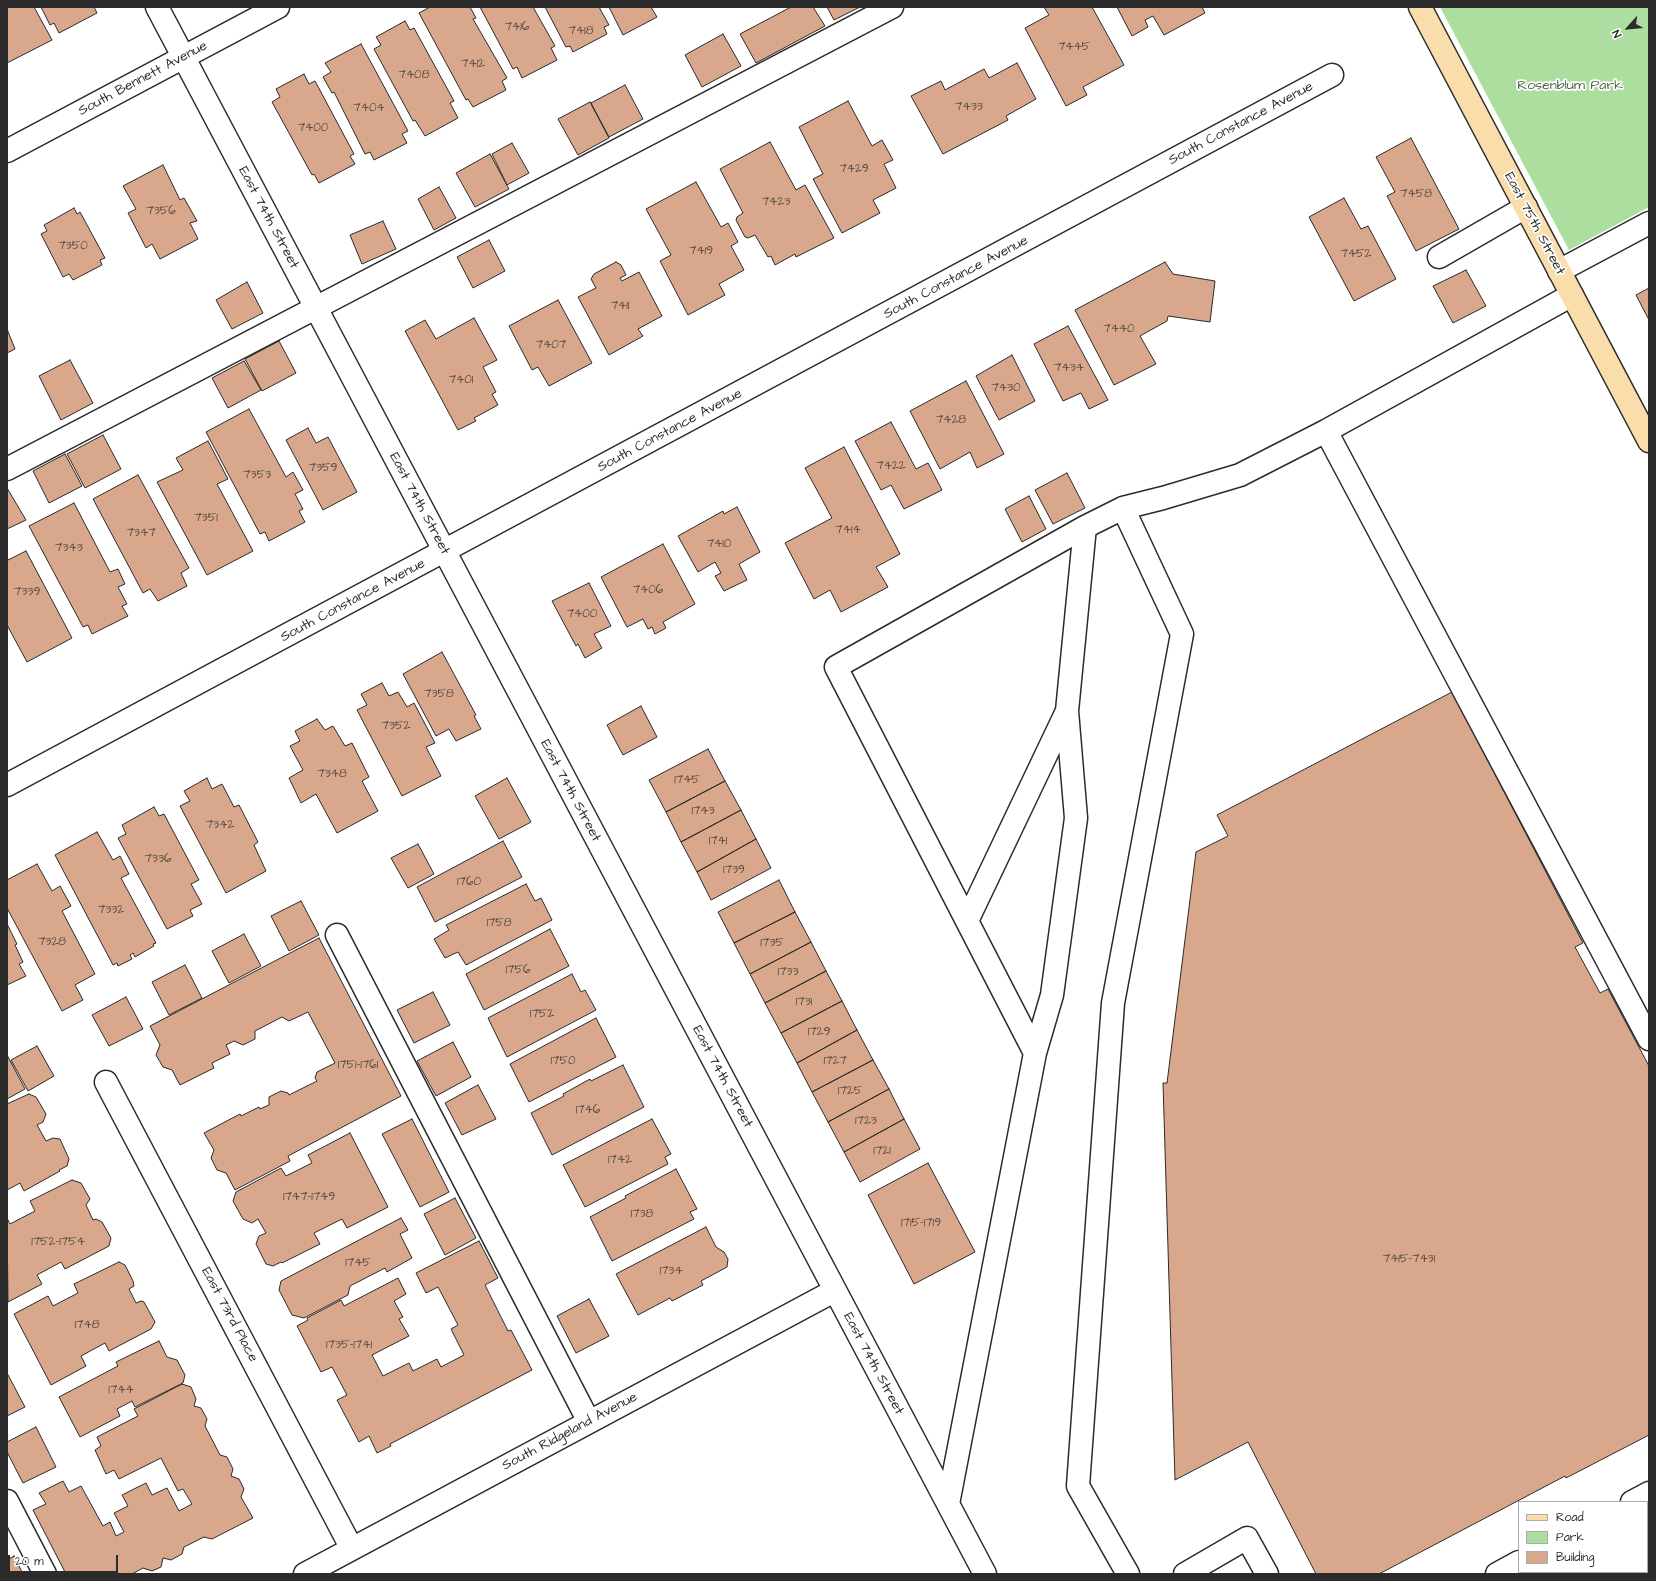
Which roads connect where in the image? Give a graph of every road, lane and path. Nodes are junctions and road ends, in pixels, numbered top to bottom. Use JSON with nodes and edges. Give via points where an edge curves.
{"nodes":[{"id":1,"x":157,"y":7,"type":"edge"},
{"id":2,"x":278,"y":7,"type":"edge"},
{"id":3,"x":892,"y":7,"type":"edge"},
{"id":4,"x":1420,"y":7,"type":"edge"},
{"id":5,"x":184,"y":58,"type":"junction"},
{"id":6,"x":1332,"y":75,"type":"dead end"},
{"id":7,"x":7,"y":151,"type":"edge"},
{"id":8,"x":1526,"y":207,"type":"junction"},
{"id":9,"x":1649,"y":223,"type":"edge"},
{"id":10,"x":1439,"y":257,"type":"dead end"},
{"id":11,"x":1559,"y":271,"type":"junction"},
{"id":12,"x":1572,"y":294,"type":"junction"},
{"id":13,"x":315,"y":307,"type":"junction"},
{"id":14,"x":1326,"y":431,"type":"junction"},
{"id":15,"x":1649,"y":441,"type":"edge"},
{"id":16,"x":7,"y":469,"type":"edge"},
{"id":17,"x":1123,"y":508,"type":"junction"},
{"id":18,"x":1085,"y":527,"type":"junction"},
{"id":19,"x":444,"y":552,"type":"junction"},
{"id":20,"x":1067,"y":711,"type":"junction"},
{"id":21,"x":7,"y":785,"type":"edge"},
{"id":22,"x":966,"y":921,"type":"junction"},
{"id":23,"x":337,"y":935,"type":"dead end"},
{"id":24,"x":1649,"y":1039,"type":"edge"},
{"id":25,"x":1035,"y":1053,"type":"junction"},
{"id":26,"x":106,"y":1082,"type":"dead end"},
{"id":27,"x":834,"y":1291,"type":"junction"},
{"id":28,"x":589,"y":1422,"type":"junction"},
{"id":29,"x":1649,"y":1493,"type":"edge"},
{"id":30,"x":7,"y":1501,"type":"edge"},
{"id":31,"x":1634,"y":1501,"type":"edge"},
{"id":32,"x":948,"y":1504,"type":"junction"},
{"id":33,"x":352,"y":1549,"type":"junction"},
{"id":34,"x":1518,"y":1563,"type":"edge"},
{"id":35,"x":45,"y":1574,"type":"edge"},
{"id":36,"x":305,"y":1574,"type":"edge"},
{"id":37,"x":985,"y":1574,"type":"edge"},
{"id":38,"x":1128,"y":1574,"type":"edge"},
{"id":39,"x":1185,"y":1574,"type":"edge"},
{"id":40,"x":1267,"y":1574,"type":"edge"},
{"id":41,"x":1497,"y":1574,"type":"edge"}],
"edges":[{"from":1,"to":5,"type":"street","name":"East 74th Street"},
{"from":2,"to":5,"type":"street","name":"South Bennett Avenue"},
{"from":3,"to":13,"type":"street"},
{"from":4,"to":8,"type":"main road","name":"East 75th Street"},
{"from":5,"to":7,"type":"street","name":"South Bennett Avenue"},
{"from":5,"to":13,"type":"street","name":"East 74th Street"},
{"from":6,"to":19,"type":"street","name":"South Constance Avenue"},
{"from":8,"to":10,"type":"street"},
{"from":8,"to":11,"type":"main road","name":"East 75th Street"},
{"from":9,"to":11,"type":"street"},
{"from":11,"to":12,"type":"main road","name":"East 75th Street"},
{"from":12,"to":14,"type":"street"},
{"from":12,"to":15,"type":"main road","name":"East 75th Street"},
{"from":13,"to":16,"type":"street"},
{"from":13,"to":19,"type":"street","name":"East 74th Street"},
{"from":14,"to":17,"type":"street","via":[[1240,475]]},
{"from":14,"to":24,"type":"street"},
{"from":17,"to":18,"type":"street"},
{"from":17,"to":38,"type":"street","via":[[1182,634],[1113,1003],[1078,1486]]},
{"from":18,"to":20,"type":"street"},
{"from":18,"to":22,"type":"street","via":[[836,667]]},
{"from":19,"to":21,"type":"street","name":"South Constance Avenue"},
{"from":19,"to":27,"type":"street","name":"East 74th Street"},
{"from":20,"to":22,"type":"street"},
{"from":20,"to":25,"type":"street","via":[[1076,818],[1052,995]]},
{"from":22,"to":25,"type":"street"},
{"from":23,"to":28,"type":"street"},
{"from":25,"to":32,"type":"street"},
{"from":26,"to":33,"type":"street","name":"East 73rd Place"},
{"from":27,"to":28,"type":"street","name":"South Ridgeland Avenue"},
{"from":27,"to":32,"type":"street","name":"East 74th Street"},
{"from":28,"to":33,"type":"street","name":"South Ridgeland Avenue"},
{"from":29,"to":31,"type":"street"},
{"from":30,"to":35,"type":"street"},
{"from":32,"to":37,"type":"street","name":"East 74th Street"},
{"from":33,"to":36,"type":"street","name":"South Ridgeland Avenue"},
{"from":34,"to":41,"type":"street"},
{"from":39,"to":40,"type":"street","via":[[1247,1538]]}]}
